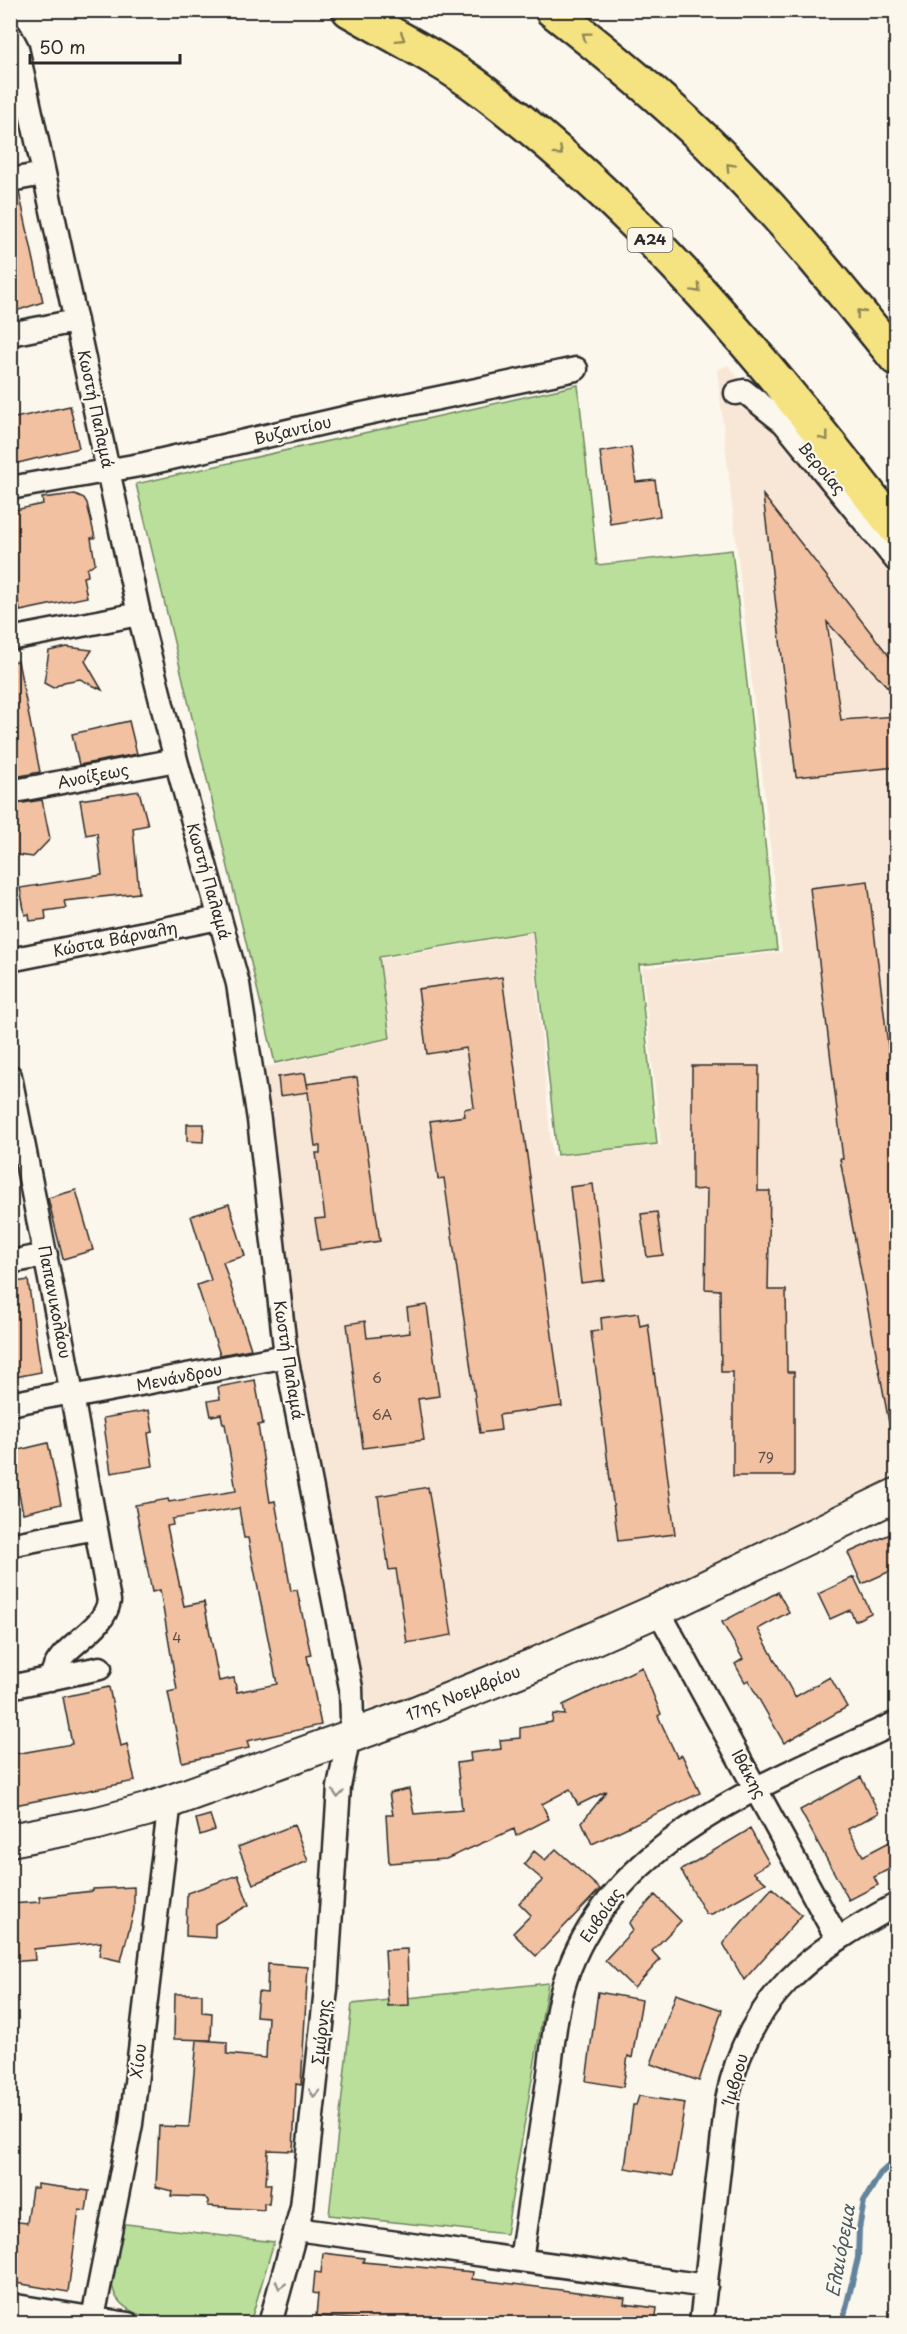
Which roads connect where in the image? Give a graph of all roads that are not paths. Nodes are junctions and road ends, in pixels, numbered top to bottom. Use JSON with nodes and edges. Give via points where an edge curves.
{"nodes":[{"id":1,"x":349,"y":10,"type":"edge"},
{"id":2,"x":552,"y":10,"type":"edge"},
{"id":3,"x":11,"y":35,"type":"edge"},
{"id":4,"x":44,"y":174,"type":"junction"},
{"id":5,"x":10,"y":180,"type":"edge"},
{"id":6,"x":76,"y":321,"type":"junction"},
{"id":7,"x":10,"y":334,"type":"edge"},
{"id":8,"x":897,"y":358,"type":"edge"},
{"id":9,"x":576,"y":369,"type":"dead end"},
{"id":10,"x":736,"y":393,"type":"dead end"},
{"id":11,"x":110,"y":471,"type":"junction"},
{"id":12,"x":10,"y":488,"type":"edge"},
{"id":13,"x":897,"y":529,"type":"edge"},
{"id":14,"x":897,"y":560,"type":"edge"},
{"id":15,"x":139,"y":614,"type":"junction"},
{"id":16,"x":10,"y":639,"type":"edge"},
{"id":17,"x":176,"y":760,"type":"junction"},
{"id":18,"x":10,"y":792,"type":"edge"},
{"id":19,"x":219,"y":918,"type":"junction"},
{"id":20,"x":10,"y":960,"type":"edge"},
{"id":21,"x":10,"y":1076,"type":"edge"},
{"id":22,"x":14,"y":1117,"type":"edge"},
{"id":23,"x":46,"y":1255,"type":"junction"},
{"id":24,"x":10,"y":1262,"type":"edge"},
{"id":25,"x":286,"y":1356,"type":"junction"},
{"id":26,"x":72,"y":1395,"type":"junction"},
{"id":27,"x":10,"y":1404,"type":"edge"},
{"id":28,"x":897,"y":1495,"type":"edge"},
{"id":29,"x":95,"y":1528,"type":"junction"},
{"id":30,"x":10,"y":1545,"type":"edge"},
{"id":31,"x":658,"y":1610,"type":"junction"},
{"id":32,"x":100,"y":1668,"type":"dead end"},
{"id":33,"x":51,"y":1679,"type":"junction"},
{"id":34,"x":10,"y":1687,"type":"edge"},
{"id":35,"x":897,"y":1724,"type":"edge"},
{"id":36,"x":350,"y":1737,"type":"junction"},
{"id":37,"x":757,"y":1788,"type":"junction"},
{"id":38,"x":170,"y":1801,"type":"junction"},
{"id":39,"x":10,"y":1839,"type":"edge"},
{"id":40,"x":897,"y":1905,"type":"edge"},
{"id":41,"x":837,"y":1938,"type":"junction"},
{"id":42,"x":296,"y":2229,"type":"junction"},
{"id":43,"x":520,"y":2260,"type":"junction"},
{"id":44,"x":706,"y":2286,"type":"junction"},
{"id":45,"x":10,"y":2305,"type":"edge"},
{"id":46,"x":93,"y":2318,"type":"junction"},
{"id":47,"x":128,"y":2324,"type":"edge"},
{"id":48,"x":270,"y":2324,"type":"edge"},
{"id":49,"x":701,"y":2324,"type":"edge"}],
"edges":[{"from":1,"to":13,"type":"highway","number":"Α24","one_way":true,"via":[[480,88],[544,139],[608,198],[767,366]]},
{"from":8,"to":2,"type":"highway","one_way":true,"via":[[821,266],[709,144],[626,69]]},
{"from":3,"to":4,"type":"street","name":"Κωστή Παλαμά"},
{"from":4,"to":5,"type":"street"},
{"from":4,"to":6,"type":"street","name":"Κωστή Παλαμά"},
{"from":6,"to":7,"type":"street"},
{"from":6,"to":11,"type":"street","name":"Κωστή Παλαμά"},
{"from":9,"to":11,"type":"street","name":"Βυζαντίου"},
{"from":10,"to":14,"type":"street","name":"Βεροίας","via":[[744,391],[784,423]]},
{"from":11,"to":12,"type":"street","name":"Βυζαντίου"},
{"from":11,"to":15,"type":"street","name":"Κωστή Παλαμά"},
{"from":15,"to":16,"type":"street"},
{"from":15,"to":17,"type":"street","name":"Κωστή Παλαμά"},
{"from":17,"to":18,"type":"street","name":"Ανοίξεως"},
{"from":17,"to":19,"type":"street","name":"Κωστή Παλαμά"},
{"from":19,"to":20,"type":"street","name":"Κώστα Βάρναλη"},
{"from":19,"to":25,"type":"street","name":"Κωστή Παλαμά","via":[[240,997],[259,1120]]},
{"from":21,"to":22,"type":"street","name":"Παπανικολάου"},
{"from":22,"to":23,"type":"street","name":"Παπανικολάου"},
{"from":23,"to":24,"type":"street"},
{"from":23,"to":26,"type":"street","name":"Παπανικολάου"},
{"from":25,"to":26,"type":"street","name":"Μενάνδρου"},
{"from":25,"to":36,"type":"street","name":"Κωστή Παλαμά","via":[[351,1688]]},
{"from":26,"to":27,"type":"street","name":"Μενάνδρου"},
{"from":26,"to":29,"type":"street","name":"Παπανικολάου"},
{"from":28,"to":31,"type":"street","name":"17ης Νοεμβρίου"},
{"from":29,"to":30,"type":"street"},
{"from":29,"to":33,"type":"street","name":"Παπανικολάου","via":[[108,1608],[63,1654]]},
{"from":31,"to":36,"type":"street","name":"17ης Νοεμβρίου","via":[[536,1664]]},
{"from":31,"to":37,"type":"street","name":"Ιθάκης"},
{"from":32,"to":33,"type":"street"},
{"from":33,"to":34,"type":"street"},
{"from":35,"to":37,"type":"street","name":"Ευβοίας"},
{"from":36,"to":38,"type":"street","name":"17ης Νοεμβρίου"},
{"from":36,"to":42,"type":"street","name":"Σμύρνης","one_way":true,"via":[[339,1787],[326,1989],[302,2207]]},
{"from":37,"to":41,"type":"street","name":"Ιθάκης"},
{"from":37,"to":43,"type":"street","name":"Ευβοίας","via":[[677,1838],[629,1876],[608,1901],[578,1950],[560,2003]]},
{"from":38,"to":39,"type":"street","name":"17ης Νοεμβρίου","via":[[117,1818]]},
{"from":38,"to":46,"type":"street","name":"Χίου","via":[[131,2124]]},
{"from":40,"to":41,"type":"street","name":"Ίμβρου"},
{"from":41,"to":44,"type":"street","name":"Ίμβρου","via":[[779,1990],[750,2035],[736,2067],[726,2108]]},
{"from":42,"to":43,"type":"street"},
{"from":42,"to":48,"type":"street","name":"Σμύρνης","one_way":true},
{"from":43,"to":44,"type":"street"},
{"from":44,"to":49,"type":"street","name":"Ίμβρου"},
{"from":45,"to":46,"type":"street"},
{"from":46,"to":47,"type":"street"}]}
